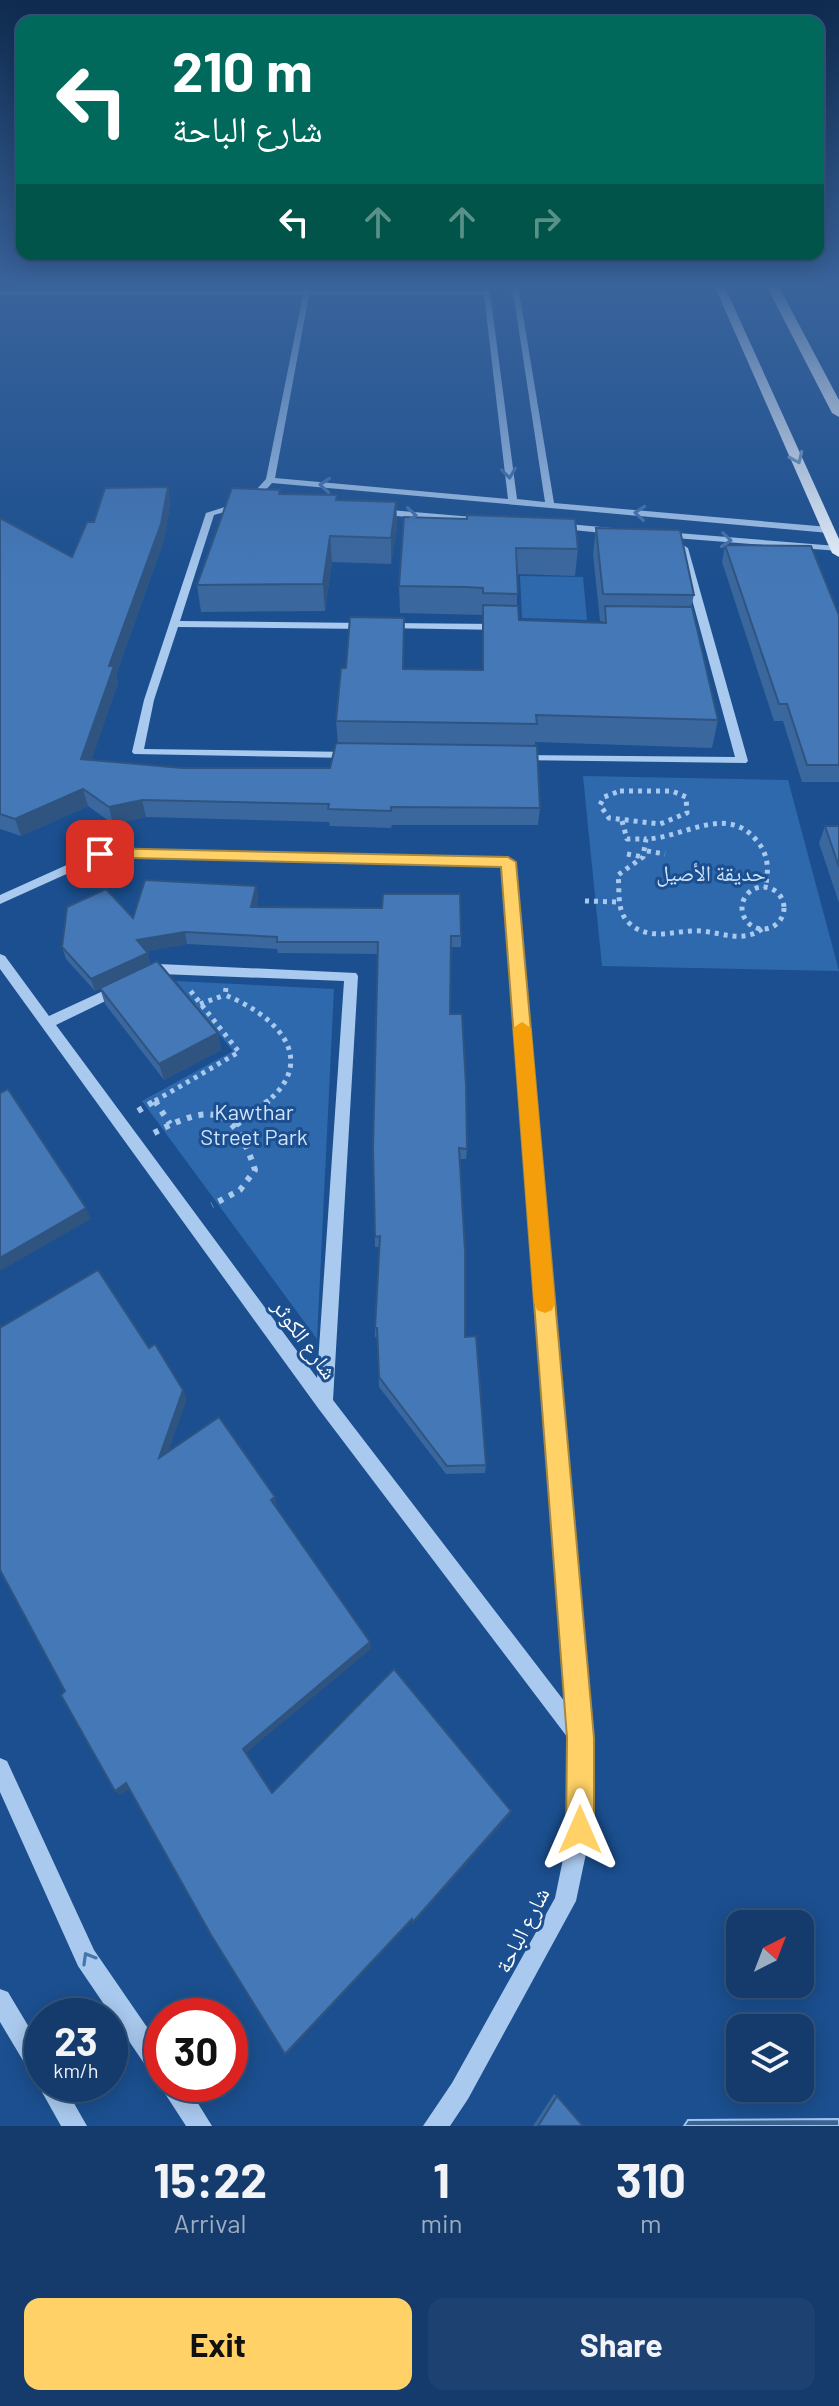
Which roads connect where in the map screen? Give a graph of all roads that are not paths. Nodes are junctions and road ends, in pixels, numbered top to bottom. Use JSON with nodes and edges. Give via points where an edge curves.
{"nodes":[{"id":1,"x":289,"y":384,"type":"edge"},
{"id":2,"x":498,"y":384,"type":"edge"},
{"id":3,"x":531,"y":384,"type":"edge"},
{"id":4,"x":764,"y":384,"type":"edge"},
{"id":5,"x":824,"y":384,"type":"edge"},
{"id":6,"x":839,"y":413,"type":"edge"},
{"id":7,"x":270,"y":480,"type":"junction"},
{"id":8,"x":250,"y":502,"type":"junction"},
{"id":9,"x":513,"y":502,"type":"junction"},
{"id":10,"x":266,"y":503,"type":"edge"},
{"id":11,"x":550,"y":505,"type":"junction"},
{"id":12,"x":361,"y":511,"type":"edge"},
{"id":13,"x":489,"y":521,"type":"edge"},
{"id":14,"x":552,"y":526,"type":"edge"},
{"id":15,"x":829,"y":530,"type":"junction"},
{"id":16,"x":616,"y":531,"type":"edge"},
{"id":17,"x":648,"y":534,"type":"edge"},
{"id":18,"x":680,"y":536,"type":"junction"},
{"id":19,"x":838,"y":551,"type":"edge"},
{"id":20,"x":174,"y":624,"type":"junction"},
{"id":21,"x":517,"y":627,"type":"edge"},
{"id":22,"x":689,"y":628,"type":"edge"},
{"id":23,"x":705,"y":628,"type":"junction"},
{"id":24,"x":361,"y":755,"type":"edge"},
{"id":25,"x":503,"y":758,"type":"edge"},
{"id":26,"x":0,"y":900,"type":"edge"},
{"id":27,"x":0,"y":959,"type":"edge"},
{"id":28,"x":48,"y":1023,"type":"junction"},
{"id":29,"x":324,"y":1402,"type":"junction"},
{"id":30,"x":581,"y":1738,"type":"junction"},
{"id":31,"x":0,"y":1768,"type":"edge"},
{"id":32,"x":0,"y":2000,"type":"edge"},
{"id":33,"x":24,"y":2041,"type":"edge"},
{"id":34,"x":144,"y":2043,"type":"edge"},
{"id":35,"x":61,"y":2102,"type":"edge"},
{"id":36,"x":184,"y":2102,"type":"edge"},
{"id":37,"x":75,"y":2126,"type":"edge"},
{"id":38,"x":200,"y":2126,"type":"edge"},
{"id":39,"x":435,"y":2126,"type":"edge"}],
"edges":[{"from":1,"to":7,"type":"street"},
{"from":2,"to":9,"type":"street","one_way":true},
{"from":3,"to":11,"type":"street"},
{"from":4,"to":15,"type":"main road","one_way":true},
{"from":5,"to":6,"type":"highway"},
{"from":7,"to":8,"type":"street"},
{"from":9,"to":7,"type":"street","one_way":true},
{"from":8,"to":10,"type":"street"},
{"from":8,"to":20,"type":"street","via":[[210,513]]},
{"from":9,"to":11,"type":"street"},
{"from":15,"to":11,"type":"street","one_way":true},
{"from":12,"to":13,"type":"street","one_way":true},
{"from":14,"to":16,"type":"street"},
{"from":15,"to":19,"type":"main road"},
{"from":17,"to":18,"type":"street"},
{"from":18,"to":19,"type":"street","one_way":true},
{"from":18,"to":23,"type":"street"},
{"from":20,"to":21,"type":"street"},
{"from":20,"to":24,"type":"street","via":[[138,752]]},
{"from":22,"to":23,"type":"street"},
{"from":23,"to":25,"type":"street","via":[[742,761]]},
{"from":26,"to":30,"type":"street","name":"شارع الباحة","via":[[100,854],[508,862]]},
{"from":27,"to":28,"type":"street","name":"شارع الكوثر"},
{"from":28,"to":29,"type":"street","name":"شارع الكوثر"},
{"from":28,"to":29,"type":"street","via":[[159,969],[351,976]]},
{"from":29,"to":30,"type":"street","name":"شارع الكوثر"},
{"from":30,"to":39,"type":"street","name":"شارع الباحة","via":[[580,1830],[565,1901],[460,2091]]},
{"from":34,"to":31,"type":"street","one_way":true,"via":[[86,1958]]},
{"from":32,"to":33,"type":"street"},
{"from":35,"to":37,"type":"street"},
{"from":36,"to":38,"type":"street"}]}
